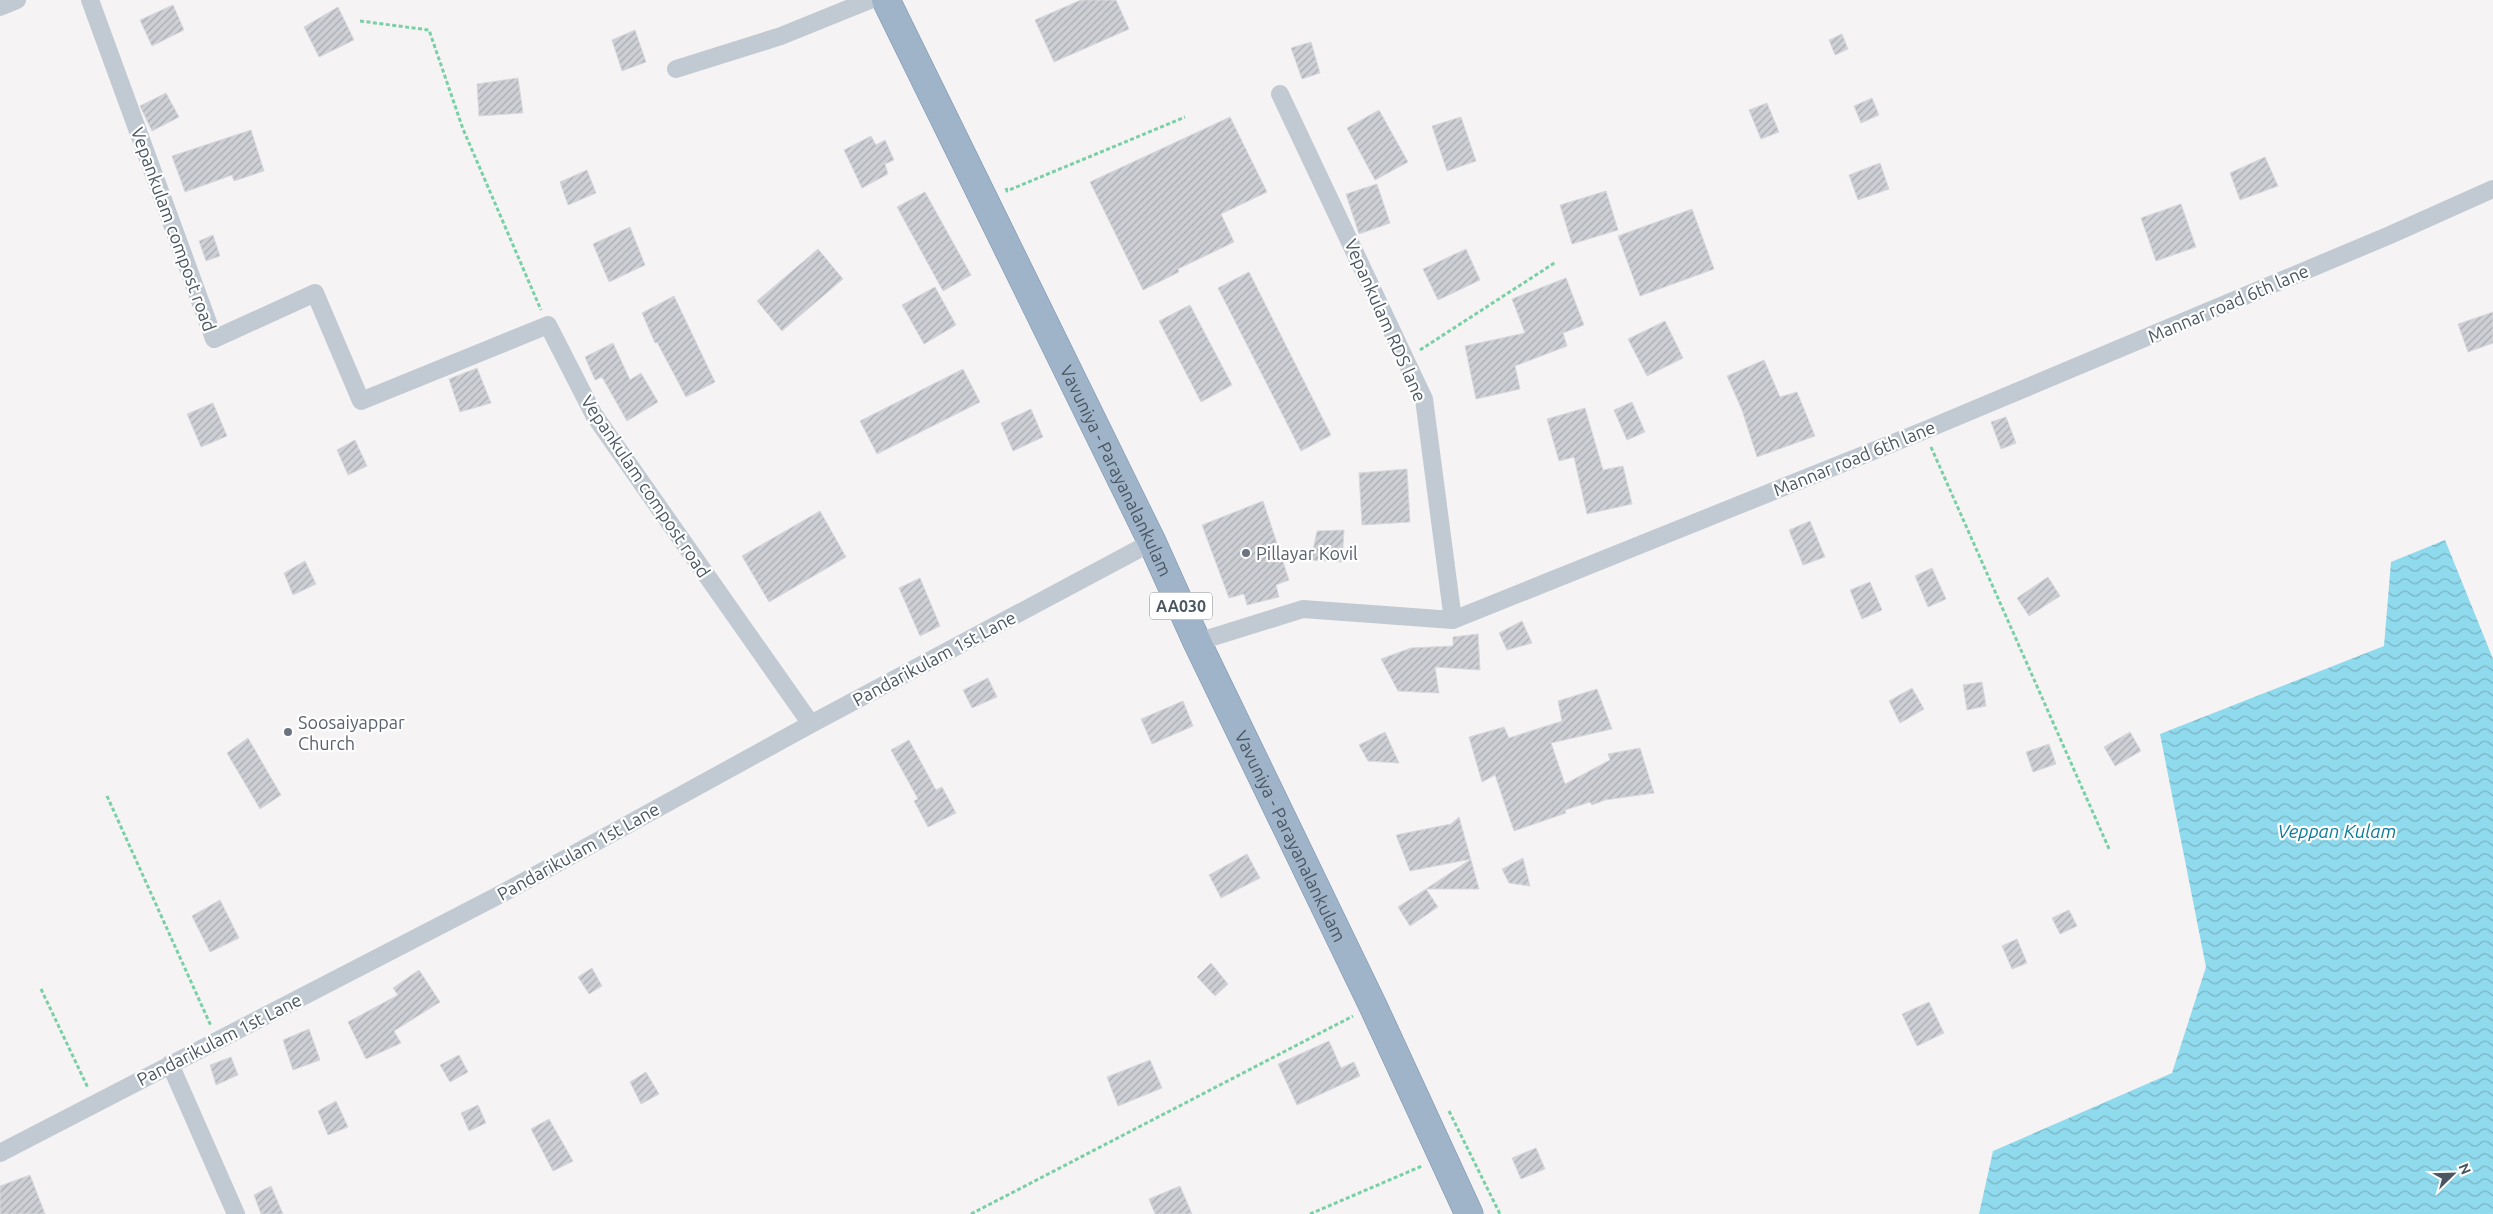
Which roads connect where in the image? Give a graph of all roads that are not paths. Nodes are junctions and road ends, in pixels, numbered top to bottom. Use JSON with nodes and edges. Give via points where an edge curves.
{"nodes":[{"id":1,"x":17,"y":0,"type":"edge"},
{"id":2,"x":90,"y":0,"type":"edge"},
{"id":3,"x":870,"y":0,"type":"edge"},
{"id":4,"x":886,"y":0,"type":"edge"},
{"id":5,"x":0,"y":7,"type":"edge"},
{"id":6,"x":676,"y":69,"type":"dead end"},
{"id":7,"x":1280,"y":94,"type":"dead end"},
{"id":8,"x":2493,"y":189,"type":"edge"},
{"id":9,"x":1152,"y":542,"type":"junction"},
{"id":10,"x":1453,"y":620,"type":"junction"},
{"id":11,"x":1197,"y":642,"type":"junction"},
{"id":12,"x":810,"y":724,"type":"junction"},
{"id":13,"x":170,"y":1064,"type":"junction"},
{"id":14,"x":0,"y":1153,"type":"edge"},
{"id":15,"x":236,"y":1214,"type":"edge"},
{"id":16,"x":1469,"y":1214,"type":"edge"}],
"edges":[{"from":1,"to":5,"type":"street"},
{"from":2,"to":12,"type":"street","name":"Vepankulam compost road","via":[[214,339],[316,294],[361,400],[548,325],[594,414]]},
{"from":3,"to":6,"type":"street","via":[[781,36]]},
{"from":4,"to":9,"type":"highway","name":"Vavuniya - Parayanalankulam","number":"AA030"},
{"from":7,"to":10,"type":"street","name":"Vepankulam RDS lane","via":[[1424,399]]},
{"from":8,"to":10,"type":"street","name":"Mannar road 6th lane","via":[[1923,431]]},
{"from":9,"to":11,"type":"highway","name":"Vavuniya - Parayanalankulam","number":"AA030"},
{"from":9,"to":12,"type":"street","name":"Pandarikulam 1st Lane"},
{"from":10,"to":11,"type":"street","name":"Mannar road 6th lane","via":[[1303,609]]},
{"from":11,"to":16,"type":"highway","name":"Vavuniya - Parayanalankulam","number":"AA030","via":[[1374,1006]]},
{"from":12,"to":13,"type":"street","name":"Pandarikulam 1st Lane","via":[[503,892]]},
{"from":13,"to":14,"type":"street","name":"Pandarikulam 1st Lane"},
{"from":13,"to":15,"type":"street"}]}
